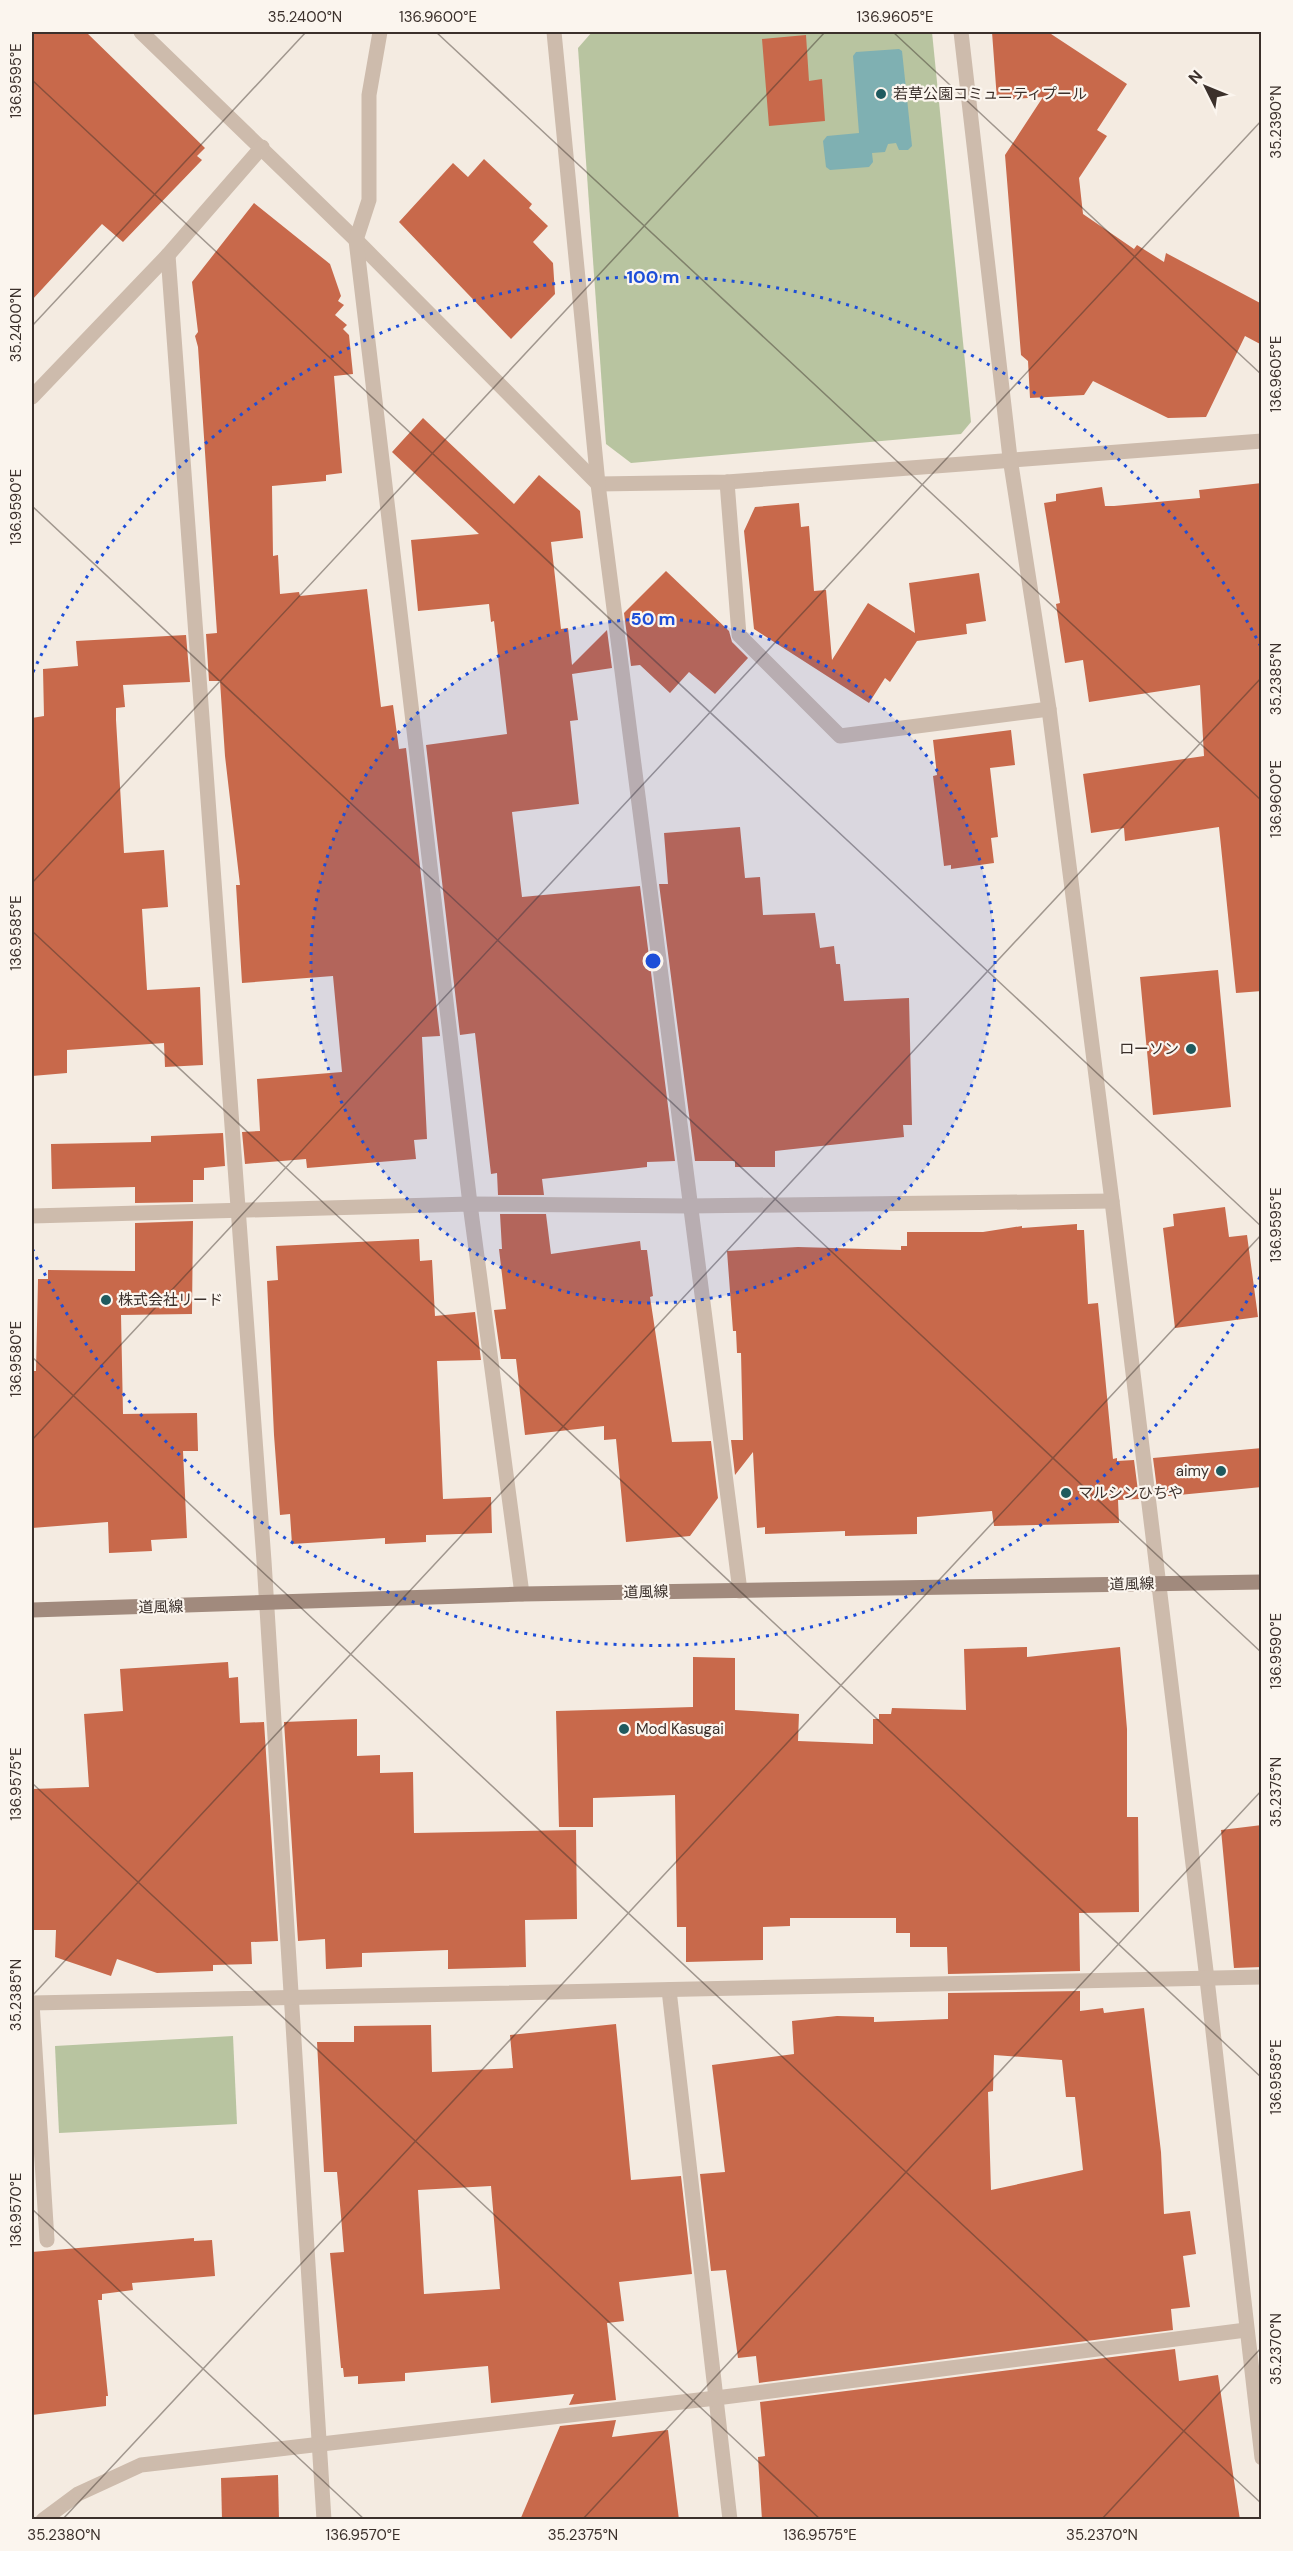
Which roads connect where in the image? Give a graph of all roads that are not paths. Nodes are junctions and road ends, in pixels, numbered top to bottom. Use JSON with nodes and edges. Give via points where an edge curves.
{"nodes":[{"id":1,"x":141,"y":32,"type":"edge"},
{"id":2,"x":380,"y":32,"type":"edge"},
{"id":3,"x":554,"y":32,"type":"edge"},
{"id":4,"x":961,"y":32,"type":"edge"},
{"id":5,"x":262,"y":147,"type":"junction"},
{"id":6,"x":356,"y":240,"type":"junction"},
{"id":7,"x":168,"y":255,"type":"junction"},
{"id":8,"x":32,"y":397,"type":"edge"},
{"id":9,"x":1262,"y":441,"type":"edge"},
{"id":10,"x":1010,"y":458,"type":"junction"},
{"id":11,"x":728,"y":482,"type":"junction"},
{"id":12,"x":598,"y":484,"type":"junction"},
{"id":13,"x":1049,"y":709,"type":"junction"},
{"id":14,"x":1112,"y":1201,"type":"junction"},
{"id":15,"x":471,"y":1204,"type":"junction"},
{"id":16,"x":689,"y":1206,"type":"junction"},
{"id":17,"x":239,"y":1210,"type":"junction"},
{"id":18,"x":32,"y":1216,"type":"edge"},
{"id":19,"x":1262,"y":1582,"type":"edge"},
{"id":20,"x":1158,"y":1584,"type":"junction"},
{"id":21,"x":740,"y":1591,"type":"junction"},
{"id":22,"x":522,"y":1594,"type":"junction"},
{"id":23,"x":267,"y":1604,"type":"junction"},
{"id":24,"x":32,"y":1610,"type":"edge"},
{"id":25,"x":1262,"y":1977,"type":"edge"},
{"id":26,"x":1207,"y":1979,"type":"junction"},
{"id":27,"x":669,"y":1990,"type":"junction"},
{"id":28,"x":291,"y":1996,"type":"junction"},
{"id":29,"x":32,"y":2003,"type":"edge"},
{"id":30,"x":47,"y":2240,"type":"dead end"},
{"id":31,"x":1246,"y":2330,"type":"junction"},
{"id":32,"x":716,"y":2398,"type":"junction"},
{"id":33,"x":319,"y":2446,"type":"junction"},
{"id":34,"x":1262,"y":2458,"type":"edge"},
{"id":35,"x":43,"y":2520,"type":"edge"},
{"id":36,"x":324,"y":2520,"type":"edge"},
{"id":37,"x":730,"y":2520,"type":"edge"}],
"edges":[{"from":1,"to":5,"type":"street"},
{"from":2,"to":6,"type":"street","via":[[369,95],[369,200]]},
{"from":3,"to":12,"type":"street"},
{"from":4,"to":10,"type":"street"},
{"from":5,"to":6,"type":"street"},
{"from":5,"to":7,"type":"street"},
{"from":6,"to":12,"type":"street"},
{"from":6,"to":15,"type":"street"},
{"from":7,"to":8,"type":"street"},
{"from":7,"to":17,"type":"street"},
{"from":9,"to":10,"type":"street"},
{"from":10,"to":11,"type":"street"},
{"from":10,"to":13,"type":"street"},
{"from":11,"to":12,"type":"street"},
{"from":11,"to":13,"type":"street","via":[[739,635],[840,736]]},
{"from":12,"to":16,"type":"street"},
{"from":13,"to":14,"type":"street"},
{"from":14,"to":16,"type":"street"},
{"from":14,"to":20,"type":"street"},
{"from":15,"to":16,"type":"street"},
{"from":15,"to":17,"type":"street"},
{"from":15,"to":22,"type":"street"},
{"from":16,"to":21,"type":"street"},
{"from":17,"to":18,"type":"street"},
{"from":17,"to":23,"type":"street"},
{"from":19,"to":20,"type":"street","name":"道風線"},
{"from":20,"to":21,"type":"street","name":"道風線"},
{"from":20,"to":26,"type":"street"},
{"from":21,"to":22,"type":"street","name":"道風線"},
{"from":22,"to":23,"type":"street","name":"道風線"},
{"from":23,"to":24,"type":"street","name":"道風線"},
{"from":23,"to":28,"type":"street"},
{"from":25,"to":26,"type":"street"},
{"from":26,"to":27,"type":"street"},
{"from":26,"to":31,"type":"street"},
{"from":27,"to":28,"type":"street"},
{"from":27,"to":32,"type":"street"},
{"from":28,"to":29,"type":"street"},
{"from":28,"to":33,"type":"street"},
{"from":29,"to":30,"type":"street"},
{"from":31,"to":32,"type":"street"},
{"from":31,"to":34,"type":"street"},
{"from":32,"to":33,"type":"street"},
{"from":32,"to":37,"type":"street"},
{"from":33,"to":35,"type":"street","via":[[141,2465],[78,2494]]},
{"from":33,"to":36,"type":"street"}]}
